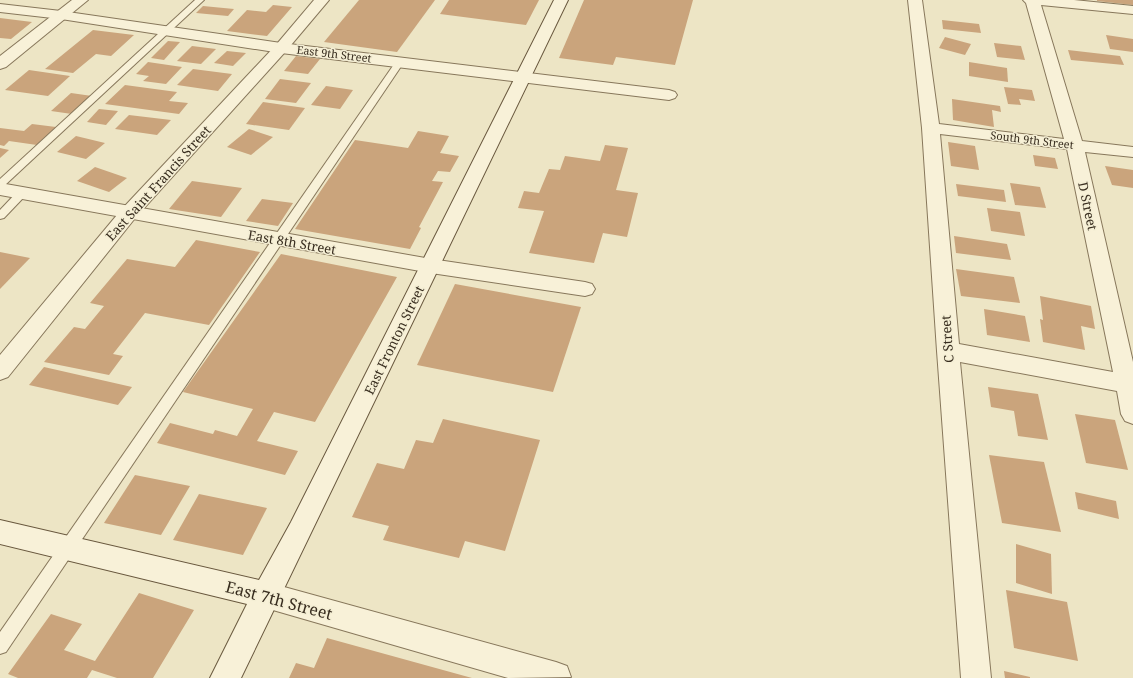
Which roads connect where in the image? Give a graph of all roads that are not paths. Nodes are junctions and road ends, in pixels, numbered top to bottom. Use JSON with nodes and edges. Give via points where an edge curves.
{"nodes":[{"id":1,"x":81,"y":0,"type":"edge"},
{"id":2,"x":200,"y":0,"type":"edge"},
{"id":3,"x":322,"y":0,"type":"edge"},
{"id":4,"x":561,"y":0,"type":"edge"},
{"id":5,"x":915,"y":0,"type":"edge"},
{"id":6,"x":1031,"y":0,"type":"edge"},
{"id":7,"x":0,"y":8,"type":"edge"},
{"id":8,"x":1133,"y":10,"type":"edge"},
{"id":9,"x":61,"y":15,"type":"junction"},
{"id":10,"x":167,"y":31,"type":"junction"},
{"id":11,"x":281,"y":48,"type":"junction"},
{"id":12,"x":400,"y":62,"type":"junction"},
{"id":13,"x":0,"y":64,"type":"edge"},
{"id":14,"x":522,"y":77,"type":"junction"},
{"id":15,"x":669,"y":96,"type":"dead end"},
{"id":16,"x":931,"y":128,"type":"junction"},
{"id":17,"x":1075,"y":145,"type":"junction"},
{"id":18,"x":1133,"y":152,"type":"edge"},
{"id":19,"x":0,"y":184,"type":"edge"},
{"id":20,"x":0,"y":190,"type":"edge"},
{"id":21,"x":22,"y":193,"type":"junction"},
{"id":22,"x":129,"y":213,"type":"junction"},
{"id":23,"x":0,"y":216,"type":"edge"},
{"id":24,"x":279,"y":239,"type":"junction"},
{"id":25,"x":431,"y":266,"type":"junction"},
{"id":26,"x":586,"y":289,"type":"dead end"},
{"id":27,"x":948,"y":351,"type":"junction"},
{"id":28,"x":0,"y":371,"type":"edge"},
{"id":29,"x":1130,"y":385,"type":"edge"},
{"id":30,"x":1133,"y":414,"type":"edge"},
{"id":31,"x":0,"y":532,"type":"edge"},
{"id":32,"x":68,"y":548,"type":"junction"},
{"id":33,"x":266,"y":594,"type":"junction"},
{"id":34,"x":0,"y":646,"type":"edge"},
{"id":35,"x":225,"y":678,"type":"edge"},
{"id":36,"x":556,"y":678,"type":"edge"},
{"id":37,"x":976,"y":678,"type":"edge"}],
"edges":[{"from":1,"to":9,"type":"street"},
{"from":2,"to":10,"type":"lane"},
{"from":3,"to":11,"type":"street","name":"East Saint Francis Street"},
{"from":4,"to":14,"type":"street","name":"East Fronton Street"},
{"from":5,"to":16,"type":"street","name":"C Street"},
{"from":6,"to":8,"type":"street"},
{"from":6,"to":17,"type":"street","name":"D Street"},
{"from":7,"to":9,"type":"street","name":"East 9th Street"},
{"from":9,"to":10,"type":"street","name":"East 9th Street"},
{"from":9,"to":13,"type":"street"},
{"from":10,"to":11,"type":"street","name":"East 9th Street"},
{"from":10,"to":19,"type":"lane"},
{"from":11,"to":12,"type":"street","name":"East 9th Street"},
{"from":11,"to":22,"type":"street","name":"East Saint Francis Street"},
{"from":12,"to":14,"type":"street","name":"East 9th Street"},
{"from":12,"to":24,"type":"lane"},
{"from":14,"to":15,"type":"street","name":"East 9th Street"},
{"from":14,"to":25,"type":"street","name":"East Fronton Street"},
{"from":16,"to":17,"type":"street","name":"South 9th Street"},
{"from":16,"to":27,"type":"street","name":"C Street"},
{"from":17,"to":18,"type":"street","name":"South 9th Street"},
{"from":17,"to":29,"type":"street","name":"D Street"},
{"from":20,"to":21,"type":"street","name":"East 8th Street"},
{"from":21,"to":22,"type":"street","name":"East 8th Street"},
{"from":21,"to":23,"type":"lane"},
{"from":22,"to":24,"type":"street","name":"East 8th Street"},
{"from":22,"to":28,"type":"street","name":"East Saint Francis Street"},
{"from":24,"to":25,"type":"street","name":"East 8th Street"},
{"from":24,"to":32,"type":"lane"},
{"from":25,"to":26,"type":"street","name":"East 8th Street"},
{"from":25,"to":33,"type":"street","name":"East Fronton Street"},
{"from":27,"to":29,"type":"street"},
{"from":27,"to":37,"type":"street","name":"C Street"},
{"from":29,"to":30,"type":"street","name":"D Street"},
{"from":31,"to":32,"type":"street","name":"East 7th Street"},
{"from":32,"to":33,"type":"street","name":"East 7th Street"},
{"from":32,"to":34,"type":"lane"},
{"from":33,"to":35,"type":"street","name":"East Fronton Street"},
{"from":33,"to":36,"type":"street","name":"East 7th Street"}]}
